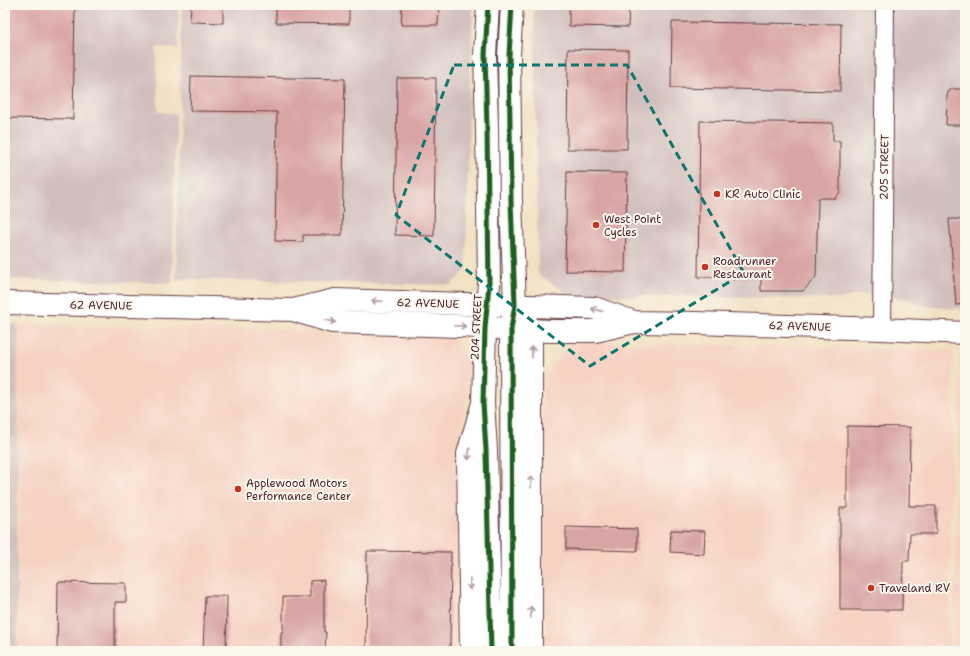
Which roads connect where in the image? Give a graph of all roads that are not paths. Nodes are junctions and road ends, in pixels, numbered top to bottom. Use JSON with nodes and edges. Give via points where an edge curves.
{"nodes":[{"id":1,"x":488,"y":5,"type":"edge"},
{"id":2,"x":512,"y":5,"type":"edge"},
{"id":3,"x":885,"y":5,"type":"edge"},
{"id":4,"x":5,"y":303,"type":"edge"},
{"id":5,"x":486,"y":304,"type":"junction"},
{"id":6,"x":515,"y":305,"type":"junction"},
{"id":7,"x":293,"y":310,"type":"junction"},
{"id":8,"x":634,"y":322,"type":"junction"},
{"id":9,"x":484,"y":328,"type":"junction"},
{"id":10,"x":882,"y":328,"type":"junction"},
{"id":11,"x":521,"y":329,"type":"junction"},
{"id":12,"x":965,"y":333,"type":"edge"},
{"id":13,"x":483,"y":403,"type":"junction"},
{"id":14,"x":471,"y":651,"type":"edge"},
{"id":15,"x":491,"y":651,"type":"edge"},
{"id":16,"x":512,"y":651,"type":"edge"},
{"id":17,"x":531,"y":651,"type":"edge"}],
"edges":[{"from":1,"to":5,"type":"main road","name":"204 STREET","via":[[484,55],[487,127]]},
{"from":2,"to":6,"type":"main road","via":[[509,79]]},
{"from":3,"to":10,"type":"street","name":"205 STREET"},
{"from":4,"to":7,"type":"main road","name":"62 AVENUE"},
{"from":5,"to":6,"type":"main road","name":"62 AVENUE"},
{"from":5,"to":7,"type":"main road","name":"62 AVENUE","one_way":true,"via":[[335,300]]},
{"from":5,"to":9,"type":"main road","name":"204 STREET"},
{"from":8,"to":6,"type":"main road","name":"62 AVENUE","one_way":true,"via":[[594,308]]},
{"from":6,"to":11,"type":"main road"},
{"from":7,"to":9,"type":"main road","name":"62 AVENUE","one_way":true,"via":[[332,322]]},
{"from":8,"to":10,"type":"main road","name":"62 AVENUE"},
{"from":8,"to":11,"type":"main road","name":"62 AVENUE","via":[[595,331]]},
{"from":9,"to":11,"type":"main road","name":"62 AVENUE"},
{"from":9,"to":13,"type":"main road","name":"204 STREET"},
{"from":10,"to":12,"type":"main road","name":"62 AVENUE"},
{"from":11,"to":16,"type":"main road"},
{"from":17,"to":11,"type":"main road","one_way":true},
{"from":13,"to":14,"type":"main road","one_way":true,"via":[[468,454]]},
{"from":13,"to":15,"type":"main road","name":"204 STREET"}]}
